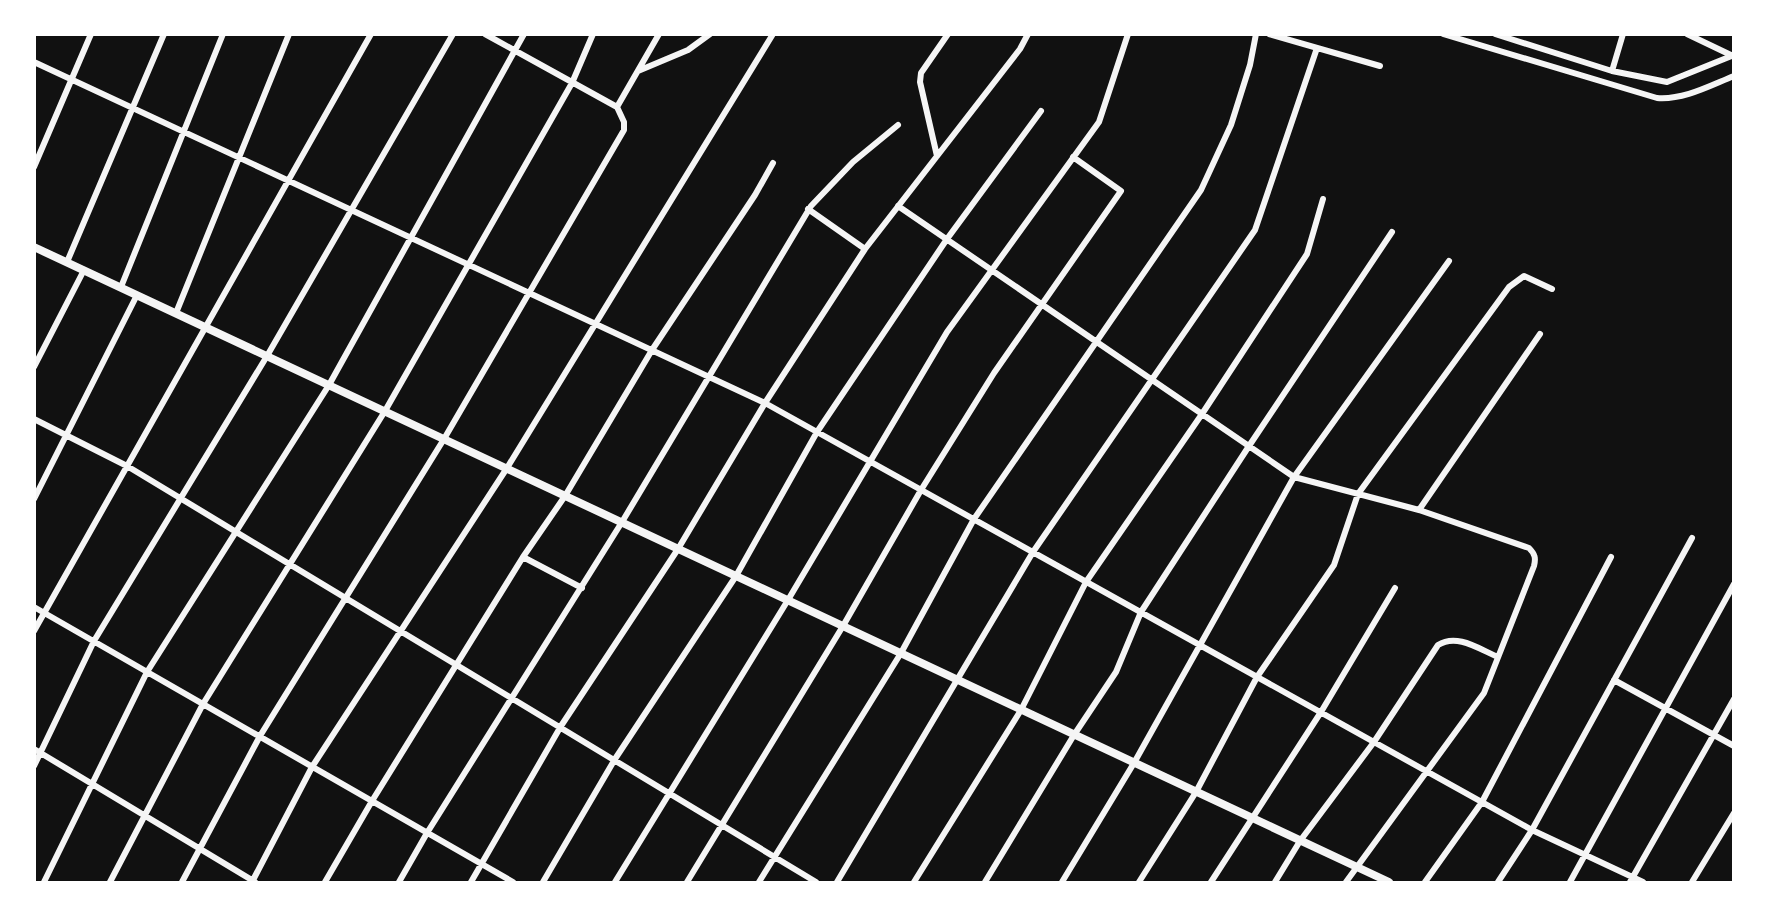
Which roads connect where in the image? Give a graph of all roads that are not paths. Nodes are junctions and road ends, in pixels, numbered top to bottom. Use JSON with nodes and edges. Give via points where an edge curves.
{"nodes":[{"id":1,"x":91,"y":34,"type":"edge"},
{"id":2,"x":164,"y":34,"type":"edge"},
{"id":3,"x":223,"y":34,"type":"edge"},
{"id":4,"x":289,"y":34,"type":"edge"},
{"id":5,"x":370,"y":34,"type":"edge"},
{"id":6,"x":453,"y":34,"type":"edge"},
{"id":7,"x":485,"y":34,"type":"edge"},
{"id":8,"x":524,"y":34,"type":"edge"},
{"id":9,"x":593,"y":34,"type":"edge"},
{"id":10,"x":659,"y":34,"type":"edge"},
{"id":11,"x":710,"y":34,"type":"edge"},
{"id":12,"x":773,"y":34,"type":"edge"},
{"id":13,"x":948,"y":34,"type":"edge"},
{"id":14,"x":1028,"y":34,"type":"edge"},
{"id":15,"x":1128,"y":34,"type":"edge"},
{"id":16,"x":1256,"y":34,"type":"edge"},
{"id":17,"x":1269,"y":34,"type":"edge"},
{"id":18,"x":1443,"y":34,"type":"edge"},
{"id":19,"x":1495,"y":34,"type":"edge"},
{"id":20,"x":1623,"y":34,"type":"edge"},
{"id":21,"x":1687,"y":34,"type":"edge"},
{"id":22,"x":1317,"y":48,"type":"junction"},
{"id":23,"x":515,"y":51,"type":"junction"},
{"id":24,"x":1733,"y":56,"type":"edge"},
{"id":25,"x":34,"y":62,"type":"edge"},
{"id":26,"x":1380,"y":66,"type":"dead end"},
{"id":27,"x":638,"y":71,"type":"junction"},
{"id":28,"x":1612,"y":71,"type":"junction"},
{"id":29,"x":1734,"y":76,"type":"edge"},
{"id":30,"x":72,"y":80,"type":"junction"},
{"id":31,"x":572,"y":82,"type":"junction"},
{"id":32,"x":617,"y":107,"type":"junction"},
{"id":33,"x":133,"y":108,"type":"junction"},
{"id":34,"x":1041,"y":111,"type":"dead end"},
{"id":35,"x":898,"y":125,"type":"dead end"},
{"id":36,"x":184,"y":132,"type":"junction"},
{"id":37,"x":937,"y":156,"type":"junction"},
{"id":38,"x":241,"y":158,"type":"junction"},
{"id":39,"x":1073,"y":158,"type":"junction"},
{"id":40,"x":773,"y":163,"type":"dead end"},
{"id":41,"x":34,"y":167,"type":"edge"},
{"id":42,"x":288,"y":180,"type":"junction"},
{"id":43,"x":1323,"y":199,"type":"dead end"},
{"id":44,"x":898,"y":206,"type":"junction"},
{"id":45,"x":351,"y":210,"type":"junction"},
{"id":46,"x":808,"y":210,"type":"junction"},
{"id":47,"x":1392,"y":232,"type":"dead end"},
{"id":48,"x":410,"y":237,"type":"junction"},
{"id":49,"x":947,"y":239,"type":"junction"},
{"id":50,"x":34,"y":247,"type":"edge"},
{"id":51,"x":865,"y":249,"type":"junction"},
{"id":52,"x":1449,"y":261,"type":"dead end"},
{"id":53,"x":67,"y":262,"type":"junction"},
{"id":54,"x":468,"y":264,"type":"junction"},
{"id":55,"x":84,"y":270,"type":"junction"},
{"id":56,"x":992,"y":270,"type":"junction"},
{"id":57,"x":121,"y":287,"type":"junction"},
{"id":58,"x":1552,"y":289,"type":"dead end"},
{"id":59,"x":528,"y":292,"type":"junction"},
{"id":60,"x":137,"y":295,"type":"junction"},
{"id":61,"x":1043,"y":305,"type":"junction"},
{"id":62,"x":176,"y":313,"type":"junction"},
{"id":63,"x":594,"y":323,"type":"junction"},
{"id":64,"x":206,"y":327,"type":"junction"},
{"id":65,"x":1540,"y":334,"type":"dead end"},
{"id":66,"x":1098,"y":343,"type":"junction"},
{"id":67,"x":652,"y":350,"type":"junction"},
{"id":68,"x":267,"y":356,"type":"junction"},
{"id":69,"x":34,"y":368,"type":"edge"},
{"id":70,"x":709,"y":376,"type":"junction"},
{"id":71,"x":1153,"y":380,"type":"junction"},
{"id":72,"x":329,"y":385,"type":"junction"},
{"id":73,"x":765,"y":403,"type":"junction"},
{"id":74,"x":385,"y":411,"type":"junction"},
{"id":75,"x":1202,"y":414,"type":"junction"},
{"id":76,"x":34,"y":419,"type":"edge"},
{"id":77,"x":817,"y":432,"type":"junction"},
{"id":78,"x":67,"y":435,"type":"junction"},
{"id":79,"x":444,"y":439,"type":"junction"},
{"id":80,"x":1249,"y":446,"type":"junction"},
{"id":81,"x":870,"y":462,"type":"junction"},
{"id":82,"x":127,"y":466,"type":"junction"},
{"id":83,"x":507,"y":468,"type":"junction"},
{"id":84,"x":1294,"y":477,"type":"junction"},
{"id":85,"x":921,"y":490,"type":"junction"},
{"id":86,"x":1358,"y":494,"type":"junction"},
{"id":87,"x":565,"y":496,"type":"junction"},
{"id":88,"x":180,"y":498,"type":"junction"},
{"id":89,"x":34,"y":499,"type":"edge"},
{"id":90,"x":1419,"y":510,"type":"junction"},
{"id":91,"x":974,"y":519,"type":"junction"},
{"id":92,"x":622,"y":522,"type":"junction"},
{"id":93,"x":235,"y":531,"type":"junction"},
{"id":94,"x":1692,"y":538,"type":"dead end"},
{"id":95,"x":678,"y":549,"type":"junction"},
{"id":96,"x":1033,"y":552,"type":"junction"},
{"id":97,"x":523,"y":557,"type":"junction"},
{"id":98,"x":1611,"y":557,"type":"dead end"},
{"id":99,"x":290,"y":563,"type":"junction"},
{"id":100,"x":736,"y":576,"type":"junction"},
{"id":101,"x":1086,"y":582,"type":"junction"},
{"id":102,"x":1734,"y":584,"type":"edge"},
{"id":103,"x":582,"y":588,"type":"junction"},
{"id":104,"x":1395,"y":588,"type":"dead end"},
{"id":105,"x":345,"y":597,"type":"junction"},
{"id":106,"x":788,"y":600,"type":"junction"},
{"id":107,"x":34,"y":607,"type":"edge"},
{"id":108,"x":1141,"y":612,"type":"junction"},
{"id":109,"x":45,"y":613,"type":"junction"},
{"id":110,"x":843,"y":626,"type":"junction"},
{"id":111,"x":400,"y":629,"type":"junction"},
{"id":112,"x":34,"y":631,"type":"edge"},
{"id":113,"x":94,"y":641,"type":"junction"},
{"id":114,"x":1201,"y":645,"type":"junction"},
{"id":115,"x":901,"y":653,"type":"junction"},
{"id":116,"x":1498,"y":657,"type":"junction"},
{"id":117,"x":458,"y":664,"type":"junction"},
{"id":118,"x":147,"y":672,"type":"junction"},
{"id":119,"x":1257,"y":677,"type":"junction"},
{"id":120,"x":1614,"y":680,"type":"junction"},
{"id":121,"x":959,"y":681,"type":"junction"},
{"id":122,"x":514,"y":698,"type":"junction"},
{"id":123,"x":1734,"y":699,"type":"edge"},
{"id":124,"x":203,"y":704,"type":"junction"},
{"id":125,"x":1666,"y":709,"type":"junction"},
{"id":126,"x":1021,"y":710,"type":"junction"},
{"id":127,"x":1321,"y":712,"type":"junction"},
{"id":128,"x":561,"y":726,"type":"junction"},
{"id":129,"x":1712,"y":734,"type":"junction"},
{"id":130,"x":1074,"y":735,"type":"junction"},
{"id":131,"x":260,"y":736,"type":"junction"},
{"id":132,"x":1374,"y":742,"type":"junction"},
{"id":133,"x":1734,"y":746,"type":"edge"},
{"id":134,"x":38,"y":751,"type":"edge"},
{"id":135,"x":615,"y":759,"type":"junction"},
{"id":136,"x":1134,"y":763,"type":"junction"},
{"id":137,"x":34,"y":766,"type":"edge"},
{"id":138,"x":312,"y":767,"type":"junction"},
{"id":139,"x":1428,"y":772,"type":"junction"},
{"id":140,"x":92,"y":784,"type":"junction"},
{"id":141,"x":669,"y":792,"type":"junction"},
{"id":142,"x":1196,"y":792,"type":"junction"},
{"id":143,"x":372,"y":801,"type":"junction"},
{"id":144,"x":1482,"y":802,"type":"junction"},
{"id":145,"x":1734,"y":813,"type":"edge"},
{"id":146,"x":145,"y":816,"type":"junction"},
{"id":147,"x":1251,"y":818,"type":"junction"},
{"id":148,"x":722,"y":826,"type":"junction"},
{"id":149,"x":1532,"y":830,"type":"junction"},
{"id":150,"x":428,"y":833,"type":"junction"},
{"id":151,"x":1300,"y":841,"type":"junction"},
{"id":152,"x":200,"y":849,"type":"junction"},
{"id":153,"x":1586,"y":855,"type":"junction"},
{"id":154,"x":774,"y":858,"type":"junction"},
{"id":155,"x":481,"y":864,"type":"junction"},
{"id":156,"x":1355,"y":867,"type":"junction"},
{"id":157,"x":1631,"y":880,"type":"edge"},
{"id":158,"x":44,"y":882,"type":"edge"},
{"id":159,"x":110,"y":882,"type":"edge"},
{"id":160,"x":182,"y":882,"type":"edge"},
{"id":161,"x":253,"y":882,"type":"edge"},
{"id":162,"x":325,"y":882,"type":"edge"},
{"id":163,"x":399,"y":882,"type":"edge"},
{"id":164,"x":471,"y":882,"type":"edge"},
{"id":165,"x":513,"y":882,"type":"edge"},
{"id":166,"x":543,"y":882,"type":"edge"},
{"id":167,"x":615,"y":882,"type":"edge"},
{"id":168,"x":687,"y":882,"type":"edge"},
{"id":169,"x":759,"y":882,"type":"edge"},
{"id":170,"x":816,"y":882,"type":"edge"},
{"id":171,"x":837,"y":882,"type":"edge"},
{"id":172,"x":914,"y":882,"type":"edge"},
{"id":173,"x":985,"y":882,"type":"edge"},
{"id":174,"x":1062,"y":882,"type":"edge"},
{"id":175,"x":1138,"y":882,"type":"edge"},
{"id":176,"x":1211,"y":882,"type":"edge"},
{"id":177,"x":1275,"y":882,"type":"edge"},
{"id":178,"x":1346,"y":882,"type":"edge"},
{"id":179,"x":1389,"y":882,"type":"edge"},
{"id":180,"x":1425,"y":882,"type":"edge"},
{"id":181,"x":1498,"y":882,"type":"edge"},
{"id":182,"x":1570,"y":882,"type":"edge"},
{"id":183,"x":1643,"y":882,"type":"edge"},
{"id":184,"x":1692,"y":882,"type":"edge"}],
"edges":[{"from":1,"to":30,"type":"street"},
{"from":2,"to":33,"type":"street"},
{"from":3,"to":36,"type":"street"},
{"from":4,"to":38,"type":"street"},
{"from":5,"to":42,"type":"street"},
{"from":6,"to":45,"type":"street"},
{"from":7,"to":23,"type":"street"},
{"from":8,"to":23,"type":"street"},
{"from":9,"to":31,"type":"street"},
{"from":10,"to":27,"type":"street"},
{"from":11,"to":27,"type":"street","via":[[688,50]]},
{"from":12,"to":63,"type":"street"},
{"from":13,"to":37,"type":"street","via":[[921,73],[920,82]]},
{"from":14,"to":37,"type":"street"},
{"from":15,"to":39,"type":"street","via":[[1099,122]]},
{"from":16,"to":66,"type":"street","via":[[1232,125],[1202,190]]},
{"from":17,"to":22,"type":"street"},
{"from":18,"to":29,"type":"street","via":[[1657,98],[1687,95]]},
{"from":19,"to":28,"type":"street"},
{"from":20,"to":28,"type":"street"},
{"from":21,"to":24,"type":"street"},
{"from":22,"to":26,"type":"street"},
{"from":22,"to":71,"type":"street","via":[[1255,230]]},
{"from":23,"to":31,"type":"street"},
{"from":23,"to":48,"type":"street"},
{"from":24,"to":28,"type":"street","via":[[1667,82]]},
{"from":25,"to":30,"type":"street"},
{"from":27,"to":32,"type":"street"},
{"from":30,"to":33,"type":"street"},
{"from":30,"to":41,"type":"street"},
{"from":31,"to":32,"type":"street"},
{"from":31,"to":54,"type":"street"},
{"from":32,"to":59,"type":"street","via":[[624,130]]},
{"from":33,"to":36,"type":"street"},
{"from":33,"to":53,"type":"street"},
{"from":34,"to":49,"type":"street"},
{"from":35,"to":46,"type":"street","via":[[853,162]]},
{"from":36,"to":38,"type":"street"},
{"from":36,"to":57,"type":"street"},
{"from":37,"to":44,"type":"street"},
{"from":38,"to":42,"type":"street"},
{"from":38,"to":62,"type":"street"},
{"from":39,"to":56,"type":"street"},
{"from":39,"to":61,"type":"street","via":[[1121,191]]},
{"from":40,"to":67,"type":"street"},
{"from":42,"to":45,"type":"street"},
{"from":42,"to":64,"type":"street"},
{"from":43,"to":75,"type":"street","via":[[1307,254]]},
{"from":44,"to":49,"type":"street"},
{"from":44,"to":51,"type":"street"},
{"from":45,"to":48,"type":"street"},
{"from":45,"to":68,"type":"street"},
{"from":46,"to":51,"type":"street"},
{"from":46,"to":70,"type":"street"},
{"from":47,"to":80,"type":"street"},
{"from":48,"to":54,"type":"street"},
{"from":48,"to":72,"type":"street"},
{"from":49,"to":56,"type":"street"},
{"from":49,"to":77,"type":"street"},
{"from":50,"to":53,"type":"street"},
{"from":51,"to":73,"type":"street"},
{"from":52,"to":84,"type":"street"},
{"from":53,"to":55,"type":"street"},
{"from":54,"to":59,"type":"street"},
{"from":54,"to":74,"type":"street"},
{"from":55,"to":57,"type":"street"},
{"from":55,"to":69,"type":"street"},
{"from":56,"to":61,"type":"street"},
{"from":56,"to":81,"type":"street","via":[[946,332]]},
{"from":57,"to":60,"type":"street"},
{"from":58,"to":86,"type":"street","via":[[1524,276],[1509,287]]},
{"from":59,"to":63,"type":"street"},
{"from":59,"to":79,"type":"street"},
{"from":60,"to":62,"type":"street"},
{"from":60,"to":78,"type":"street"},
{"from":61,"to":66,"type":"street"},
{"from":61,"to":85,"type":"street","via":[[994,373]]},
{"from":62,"to":64,"type":"street"},
{"from":63,"to":67,"type":"street"},
{"from":63,"to":83,"type":"street"},
{"from":64,"to":68,"type":"street"},
{"from":64,"to":82,"type":"street"},
{"from":65,"to":90,"type":"street"},
{"from":66,"to":71,"type":"street"},
{"from":66,"to":91,"type":"street"},
{"from":67,"to":70,"type":"street"},
{"from":67,"to":87,"type":"street"},
{"from":68,"to":72,"type":"street"},
{"from":68,"to":88,"type":"street"},
{"from":70,"to":73,"type":"street"},
{"from":70,"to":92,"type":"street"},
{"from":71,"to":75,"type":"street"},
{"from":71,"to":96,"type":"street"},
{"from":72,"to":74,"type":"street"},
{"from":72,"to":93,"type":"street"},
{"from":73,"to":77,"type":"street"},
{"from":73,"to":95,"type":"street"},
{"from":74,"to":79,"type":"street"},
{"from":74,"to":99,"type":"street"},
{"from":75,"to":80,"type":"street"},
{"from":75,"to":101,"type":"street"},
{"from":76,"to":78,"type":"street"},
{"from":77,"to":81,"type":"street"},
{"from":77,"to":100,"type":"street"},
{"from":78,"to":82,"type":"street"},
{"from":78,"to":89,"type":"street"},
{"from":79,"to":83,"type":"street"},
{"from":79,"to":105,"type":"street"},
{"from":80,"to":84,"type":"street"},
{"from":80,"to":108,"type":"street"},
{"from":81,"to":85,"type":"street"},
{"from":81,"to":106,"type":"street"},
{"from":82,"to":88,"type":"street"},
{"from":82,"to":109,"type":"street"},
{"from":83,"to":87,"type":"street"},
{"from":83,"to":111,"type":"street"},
{"from":84,"to":86,"type":"street"},
{"from":84,"to":114,"type":"street"},
{"from":85,"to":91,"type":"street"},
{"from":85,"to":110,"type":"street"},
{"from":86,"to":90,"type":"street"},
{"from":86,"to":119,"type":"street","via":[[1334,565]]},
{"from":87,"to":92,"type":"street"},
{"from":87,"to":97,"type":"street"},
{"from":88,"to":93,"type":"street"},
{"from":88,"to":113,"type":"street"},
{"from":90,"to":116,"type":"street","via":[[1529,548],[1533,553],[1534,566]]},
{"from":91,"to":96,"type":"street"},
{"from":91,"to":115,"type":"street"},
{"from":92,"to":95,"type":"street"},
{"from":92,"to":103,"type":"street"},
{"from":93,"to":99,"type":"street"},
{"from":93,"to":118,"type":"street"},
{"from":94,"to":120,"type":"street"},
{"from":95,"to":100,"type":"street"},
{"from":95,"to":128,"type":"street"},
{"from":96,"to":101,"type":"street"},
{"from":96,"to":121,"type":"street"},
{"from":97,"to":103,"type":"street"},
{"from":97,"to":117,"type":"street"},
{"from":98,"to":144,"type":"street"},
{"from":99,"to":105,"type":"street"},
{"from":99,"to":124,"type":"street"},
{"from":100,"to":106,"type":"street"},
{"from":100,"to":135,"type":"street"},
{"from":101,"to":108,"type":"street"},
{"from":101,"to":126,"type":"street"},
{"from":102,"to":125,"type":"street"},
{"from":103,"to":122,"type":"street"},
{"from":104,"to":127,"type":"street"},
{"from":105,"to":111,"type":"street"},
{"from":105,"to":131,"type":"street"},
{"from":106,"to":110,"type":"street"},
{"from":106,"to":141,"type":"street"},
{"from":107,"to":109,"type":"street"},
{"from":108,"to":114,"type":"street"},
{"from":108,"to":130,"type":"street","via":[[1116,672]]},
{"from":109,"to":112,"type":"street"},
{"from":109,"to":113,"type":"street"},
{"from":110,"to":115,"type":"street"},
{"from":110,"to":148,"type":"street"},
{"from":111,"to":117,"type":"street"},
{"from":111,"to":138,"type":"street"},
{"from":113,"to":118,"type":"street"},
{"from":113,"to":134,"type":"street"},
{"from":114,"to":119,"type":"street"},
{"from":114,"to":136,"type":"street"},
{"from":115,"to":121,"type":"street"},
{"from":115,"to":154,"type":"street"},
{"from":116,"to":132,"type":"street","via":[[1459,640],[1448,639],[1438,645]]},
{"from":116,"to":139,"type":"street","via":[[1484,693]]},
{"from":117,"to":122,"type":"street"},
{"from":117,"to":143,"type":"street"},
{"from":118,"to":124,"type":"street"},
{"from":118,"to":140,"type":"street"},
{"from":119,"to":127,"type":"street"},
{"from":119,"to":142,"type":"street"},
{"from":120,"to":125,"type":"street"},
{"from":120,"to":149,"type":"street"},
{"from":121,"to":126,"type":"street"},
{"from":121,"to":171,"type":"street"},
{"from":122,"to":128,"type":"street"},
{"from":122,"to":150,"type":"street"},
{"from":123,"to":129,"type":"street"},
{"from":124,"to":131,"type":"street"},
{"from":124,"to":146,"type":"street"},
{"from":125,"to":129,"type":"street"},
{"from":125,"to":153,"type":"street"},
{"from":126,"to":130,"type":"street"},
{"from":126,"to":172,"type":"street"},
{"from":127,"to":132,"type":"street"},
{"from":127,"to":147,"type":"street"},
{"from":128,"to":135,"type":"street"},
{"from":128,"to":155,"type":"street"},
{"from":129,"to":133,"type":"street"},
{"from":129,"to":157,"type":"street"},
{"from":130,"to":136,"type":"street"},
{"from":130,"to":173,"type":"street"},
{"from":131,"to":138,"type":"street"},
{"from":131,"to":152,"type":"street"},
{"from":132,"to":139,"type":"street"},
{"from":132,"to":151,"type":"street"},
{"from":134,"to":137,"type":"street"},
{"from":134,"to":140,"type":"street"},
{"from":135,"to":141,"type":"street"},
{"from":135,"to":166,"type":"street"},
{"from":136,"to":142,"type":"street"},
{"from":136,"to":174,"type":"street"},
{"from":138,"to":143,"type":"street"},
{"from":138,"to":161,"type":"street"},
{"from":139,"to":144,"type":"street"},
{"from":139,"to":156,"type":"street"},
{"from":140,"to":146,"type":"street"},
{"from":140,"to":158,"type":"street"},
{"from":141,"to":148,"type":"street"},
{"from":141,"to":167,"type":"street"},
{"from":142,"to":147,"type":"street"},
{"from":142,"to":175,"type":"street"},
{"from":143,"to":150,"type":"street"},
{"from":143,"to":162,"type":"street"},
{"from":144,"to":149,"type":"street"},
{"from":144,"to":180,"type":"street"},
{"from":145,"to":184,"type":"street"},
{"from":146,"to":152,"type":"street"},
{"from":146,"to":159,"type":"street"},
{"from":147,"to":151,"type":"street"},
{"from":147,"to":176,"type":"street"},
{"from":148,"to":154,"type":"street"},
{"from":148,"to":168,"type":"street"},
{"from":149,"to":153,"type":"street"},
{"from":149,"to":181,"type":"street"},
{"from":150,"to":155,"type":"street"},
{"from":150,"to":163,"type":"street"},
{"from":151,"to":156,"type":"street"},
{"from":151,"to":177,"type":"street"},
{"from":152,"to":160,"type":"street"},
{"from":152,"to":161,"type":"street"},
{"from":153,"to":157,"type":"street"},
{"from":153,"to":182,"type":"street"},
{"from":154,"to":169,"type":"street"},
{"from":154,"to":170,"type":"street"},
{"from":155,"to":164,"type":"street"},
{"from":155,"to":165,"type":"street"},
{"from":156,"to":178,"type":"street"},
{"from":156,"to":179,"type":"street"},
{"from":157,"to":183,"type":"street"}]}
